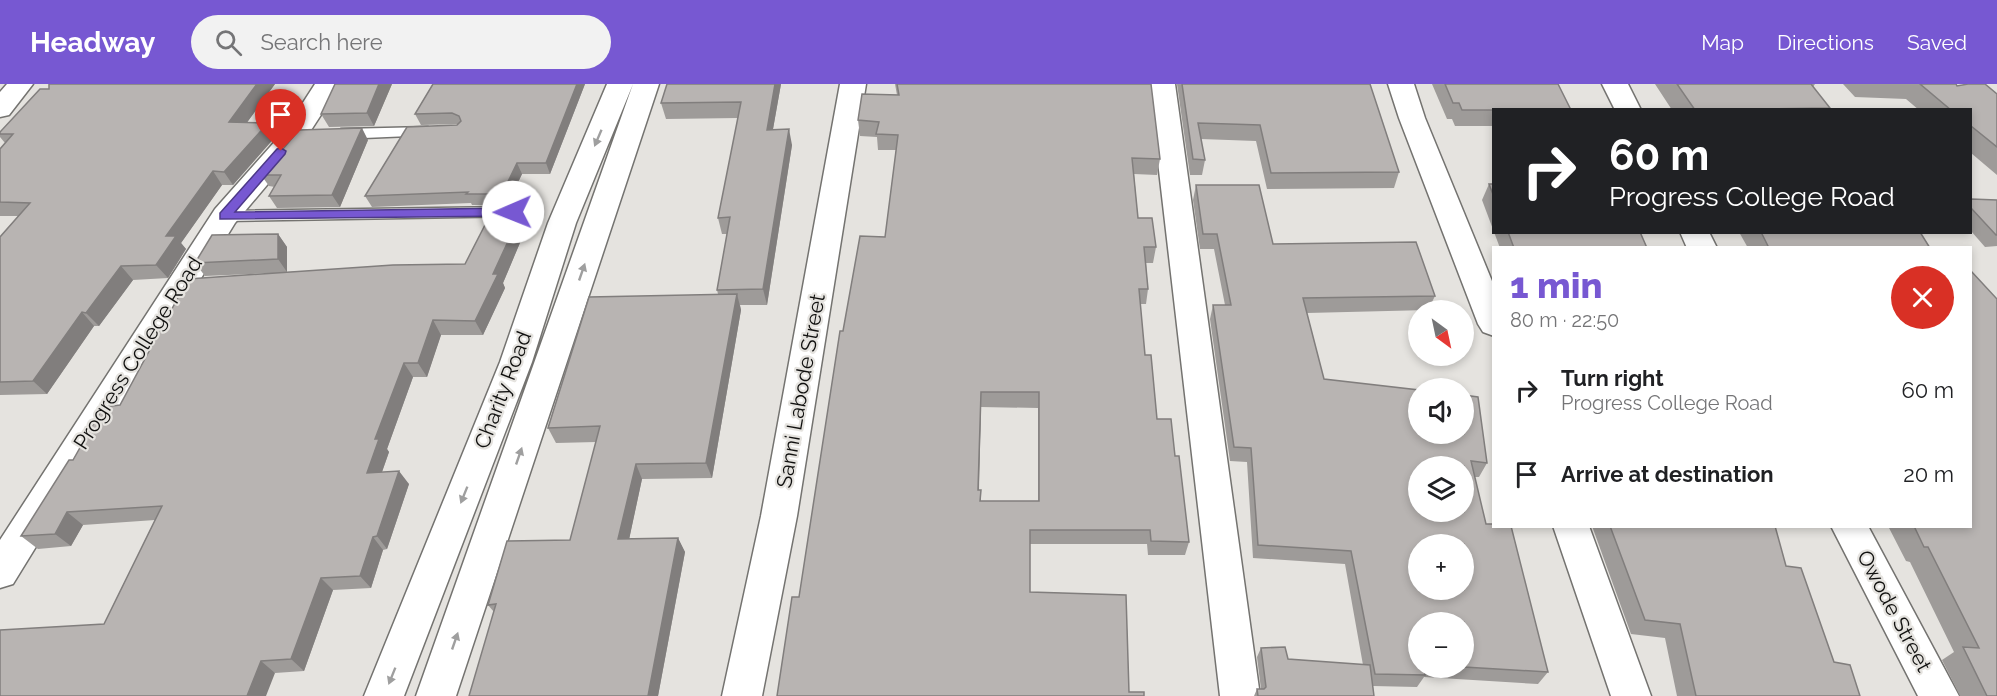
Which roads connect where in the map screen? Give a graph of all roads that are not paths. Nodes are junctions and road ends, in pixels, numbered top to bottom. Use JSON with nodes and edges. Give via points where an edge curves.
{"nodes":[{"id":1,"x":20,"y":84,"type":"edge"},
{"id":2,"x":328,"y":84,"type":"edge"},
{"id":3,"x":620,"y":84,"type":"edge"},
{"id":4,"x":646,"y":84,"type":"edge"},
{"id":5,"x":853,"y":84,"type":"edge"},
{"id":6,"x":1162,"y":84,"type":"edge"},
{"id":7,"x":1401,"y":84,"type":"edge"},
{"id":8,"x":1615,"y":84,"type":"edge"},
{"id":9,"x":1628,"y":108,"type":"edge"},
{"id":10,"x":0,"y":109,"type":"edge"},
{"id":11,"x":445,"y":131,"type":"edge"},
{"id":12,"x":314,"y":135,"type":"junction"},
{"id":13,"x":513,"y":212,"type":"dead end"},
{"id":14,"x":225,"y":216,"type":"junction"},
{"id":15,"x":1492,"y":319,"type":"edge"},
{"id":16,"x":1572,"y":528,"type":"edge"},
{"id":17,"x":1850,"y":528,"type":"edge"},
{"id":18,"x":0,"y":572,"type":"edge"},
{"id":19,"x":384,"y":696,"type":"edge"},
{"id":20,"x":436,"y":696,"type":"edge"},
{"id":21,"x":742,"y":696,"type":"edge"},
{"id":22,"x":1240,"y":696,"type":"edge"},
{"id":23,"x":1631,"y":696,"type":"edge"},
{"id":24,"x":1939,"y":696,"type":"edge"}],
"edges":[{"from":1,"to":10,"type":"street"},
{"from":2,"to":12,"type":"street","name":"Progress College Road"},
{"from":3,"to":19,"type":"street","name":"Charity Road","one_way":true,"via":[[562,222],[516,362]]},
{"from":20,"to":4,"type":"street","name":"Charity Road","one_way":true},
{"from":5,"to":21,"type":"street","name":"Sanni Labode Street","via":[[778,516]]},
{"from":6,"to":22,"type":"street"},
{"from":7,"to":15,"type":"street"},
{"from":8,"to":9,"type":"street"},
{"from":11,"to":12,"type":"lane"},
{"from":12,"to":14,"type":"street","name":"Progress College Road"},
{"from":13,"to":14,"type":"lane"},
{"from":14,"to":18,"type":"street","name":"Progress College Road"},
{"from":16,"to":23,"type":"street"},
{"from":17,"to":24,"type":"street","name":"Owode Street"}]}
